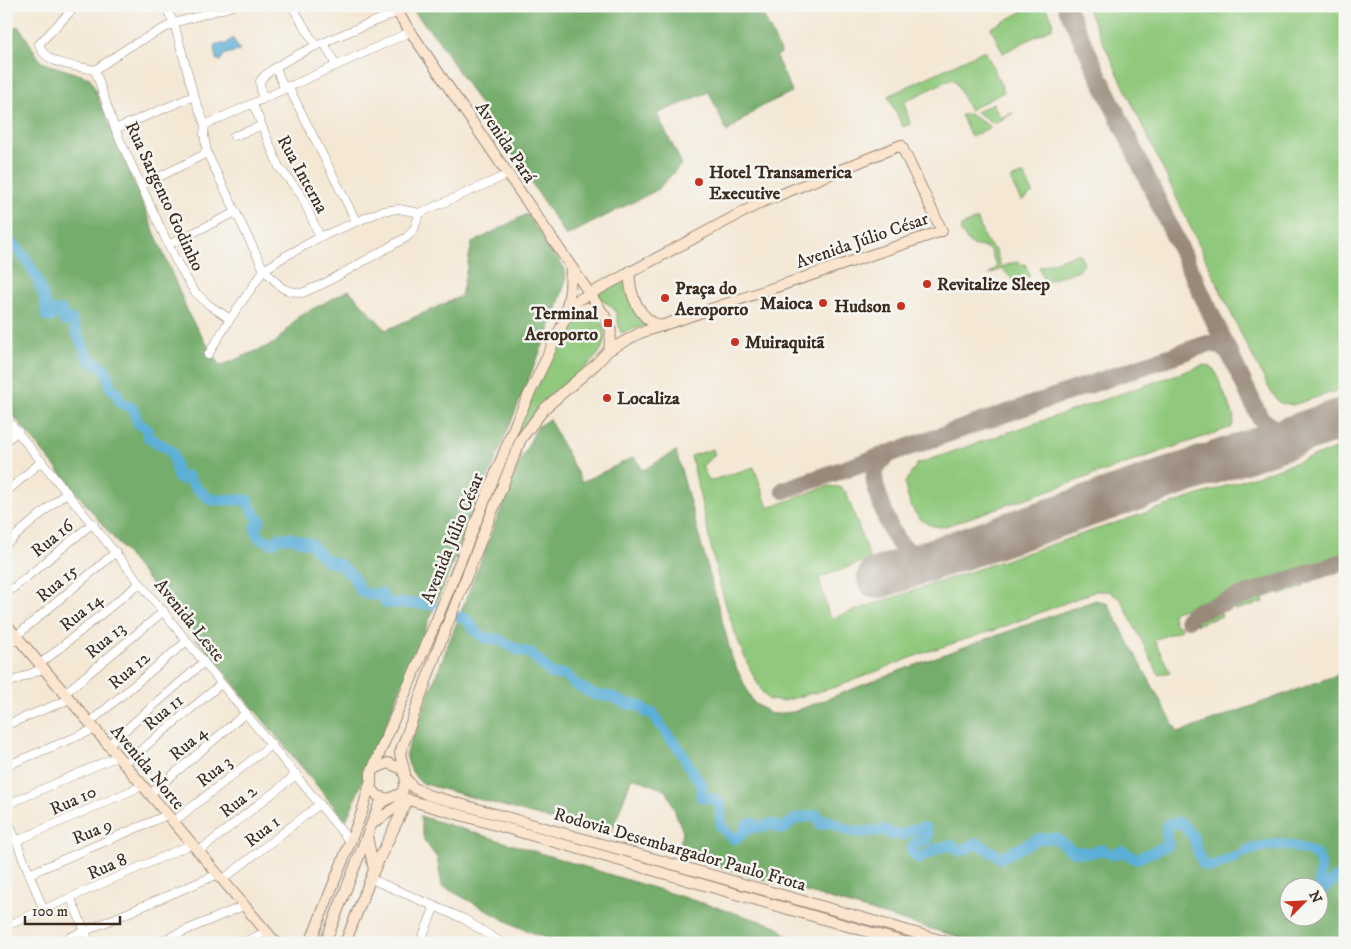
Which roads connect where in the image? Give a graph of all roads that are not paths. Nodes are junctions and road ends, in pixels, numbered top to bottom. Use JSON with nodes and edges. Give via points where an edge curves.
{"nodes":[{"id":1,"x":76,"y":6,"type":"edge"},
{"id":2,"x":165,"y":6,"type":"edge"},
{"id":3,"x":233,"y":6,"type":"edge"},
{"id":4,"x":292,"y":6,"type":"edge"},
{"id":5,"x":395,"y":8,"type":"edge"},
{"id":6,"x":174,"y":23,"type":"junction"},
{"id":7,"x":410,"y":32,"type":"junction"},
{"id":8,"x":324,"y":43,"type":"junction"},
{"id":9,"x":316,"y":46,"type":"junction"},
{"id":10,"x":336,"y":65,"type":"junction"},
{"id":11,"x":276,"y":68,"type":"junction"},
{"id":12,"x":95,"y":70,"type":"junction"},
{"id":13,"x":286,"y":87,"type":"junction"},
{"id":14,"x":194,"y":96,"type":"junction"},
{"id":15,"x":262,"y":100,"type":"junction"},
{"id":16,"x":253,"y":104,"type":"junction"},
{"id":17,"x":205,"y":125,"type":"junction"},
{"id":18,"x":261,"y":126,"type":"junction"},
{"id":19,"x":115,"y":129,"type":"junction"},
{"id":20,"x":234,"y":136,"type":"dead end"},
{"id":21,"x":207,"y":154,"type":"junction"},
{"id":22,"x":509,"y":174,"type":"junction"},
{"id":23,"x":141,"y":186,"type":"junction"},
{"id":24,"x":236,"y":212,"type":"junction"},
{"id":25,"x":420,"y":213,"type":"junction"},
{"id":26,"x":356,"y":221,"type":"junction"},
{"id":27,"x":320,"y":237,"type":"junction"},
{"id":28,"x":168,"y":246,"type":"junction"},
{"id":29,"x":571,"y":266,"type":"junction"},
{"id":30,"x":264,"y":270,"type":"junction"},
{"id":31,"x":630,"y":271,"type":"junction"},
{"id":32,"x":273,"y":278,"type":"junction"},
{"id":33,"x":252,"y":287,"type":"junction"},
{"id":34,"x":589,"y":293,"type":"junction"},
{"id":35,"x":566,"y":306,"type":"junction"},
{"id":36,"x":605,"y":316,"type":"junction"},
{"id":37,"x":230,"y":319,"type":"junction"},
{"id":38,"x":564,"y":321,"type":"junction"},
{"id":39,"x":662,"y":326,"type":"junction"},
{"id":40,"x":609,"y":350,"type":"junction"},
{"id":41,"x":208,"y":355,"type":"dead end"},
{"id":42,"x":6,"y":418,"type":"edge"},
{"id":43,"x":18,"y":431,"type":"junction"},
{"id":44,"x":6,"y":441,"type":"edge"},
{"id":45,"x":42,"y":461,"type":"junction"},
{"id":46,"x":6,"y":492,"type":"edge"},
{"id":47,"x":68,"y":492,"type":"junction"},
{"id":48,"x":93,"y":523,"type":"junction"},
{"id":49,"x":6,"y":544,"type":"edge"},
{"id":50,"x":116,"y":552,"type":"junction"},
{"id":51,"x":140,"y":583,"type":"junction"},
{"id":52,"x":6,"y":594,"type":"edge"},
{"id":53,"x":164,"y":610,"type":"junction"},
{"id":54,"x":6,"y":624,"type":"edge"},
{"id":55,"x":18,"y":638,"type":"junction"},
{"id":56,"x":187,"y":641,"type":"junction"},
{"id":57,"x":6,"y":644,"type":"edge"},
{"id":58,"x":204,"y":662,"type":"junction"},
{"id":59,"x":42,"y":666,"type":"junction"},
{"id":60,"x":6,"y":684,"type":"edge"},
{"id":61,"x":221,"y":684,"type":"junction"},
{"id":62,"x":68,"y":696,"type":"junction"},
{"id":63,"x":246,"y":714,"type":"junction"},
{"id":64,"x":6,"y":725,"type":"edge"},
{"id":65,"x":92,"y":726,"type":"junction"},
{"id":66,"x":272,"y":744,"type":"junction"},
{"id":67,"x":108,"y":745,"type":"junction"},
{"id":68,"x":121,"y":760,"type":"junction"},
{"id":69,"x":6,"y":766,"type":"edge"},
{"id":70,"x":374,"y":769,"type":"junction"},
{"id":71,"x":297,"y":774,"type":"junction"},
{"id":72,"x":405,"y":776,"type":"junction"},
{"id":73,"x":370,"y":783,"type":"junction"},
{"id":74,"x":142,"y":786,"type":"junction"},
{"id":75,"x":150,"y":794,"type":"junction"},
{"id":76,"x":398,"y":799,"type":"junction"},
{"id":77,"x":320,"y":804,"type":"junction"},
{"id":78,"x":6,"y":805,"type":"edge"},
{"id":79,"x":6,"y":815,"type":"edge"},
{"id":80,"x":170,"y":819,"type":"junction"},
{"id":81,"x":372,"y":824,"type":"junction"},
{"id":82,"x":366,"y":836,"type":"junction"},
{"id":83,"x":16,"y":841,"type":"junction"},
{"id":84,"x":350,"y":842,"type":"junction"},
{"id":85,"x":195,"y":848,"type":"junction"},
{"id":86,"x":29,"y":874,"type":"junction"},
{"id":87,"x":373,"y":874,"type":"junction"},
{"id":88,"x":219,"y":878,"type":"junction"},
{"id":89,"x":71,"y":899,"type":"junction"},
{"id":90,"x":242,"y":906,"type":"junction"},
{"id":91,"x":435,"y":906,"type":"junction"},
{"id":92,"x":44,"y":911,"type":"junction"},
{"id":93,"x":6,"y":926,"type":"edge"},
{"id":94,"x":85,"y":931,"type":"junction"},
{"id":95,"x":266,"y":932,"type":"junction"},
{"id":96,"x":58,"y":943,"type":"edge"},
{"id":97,"x":90,"y":943,"type":"edge"},
{"id":98,"x":156,"y":943,"type":"edge"},
{"id":99,"x":242,"y":943,"type":"edge"},
{"id":100,"x":270,"y":943,"type":"edge"},
{"id":101,"x":276,"y":943,"type":"edge"},
{"id":102,"x":310,"y":943,"type":"edge"},
{"id":103,"x":325,"y":943,"type":"edge"},
{"id":104,"x":345,"y":943,"type":"edge"},
{"id":105,"x":420,"y":943,"type":"edge"},
{"id":106,"x":502,"y":943,"type":"edge"},
{"id":107,"x":907,"y":943,"type":"edge"},
{"id":108,"x":951,"y":943,"type":"edge"}],
"edges":[{"from":1,"to":12,"type":"street","via":[[39,47],[50,58]]},
{"from":2,"to":6,"type":"street"},
{"from":3,"to":6,"type":"street"},
{"from":4,"to":9,"type":"street"},
{"from":5,"to":7,"type":"street","name":"Avenida Pará"},
{"from":5,"to":8,"type":"street"},
{"from":6,"to":12,"type":"street"},
{"from":6,"to":14,"type":"street"},
{"from":7,"to":10,"type":"street"},
{"from":7,"to":22,"type":"street","name":"Avenida Pará"},
{"from":8,"to":9,"type":"street"},
{"from":8,"to":10,"type":"street"},
{"from":9,"to":11,"type":"street"},
{"from":10,"to":13,"type":"street"},
{"from":11,"to":13,"type":"street"},
{"from":11,"to":15,"type":"street","via":[[260,81]]},
{"from":12,"to":19,"type":"street","name":"Rua Sargento Godinho"},
{"from":13,"to":15,"type":"street"},
{"from":13,"to":26,"type":"street"},
{"from":14,"to":17,"type":"street"},
{"from":14,"to":19,"type":"street"},
{"from":15,"to":16,"type":"street"},
{"from":16,"to":17,"type":"street"},
{"from":16,"to":18,"type":"street","name":"Rua Interna"},
{"from":17,"to":21,"type":"street"},
{"from":18,"to":20,"type":"street","name":"Rua Interna"},
{"from":18,"to":27,"type":"street","name":"Rua Interna","via":[[278,167],[301,195]]},
{"from":19,"to":23,"type":"street","name":"Rua Sargento Godinho"},
{"from":21,"to":23,"type":"street"},
{"from":21,"to":24,"type":"street"},
{"from":22,"to":25,"type":"street"},
{"from":22,"to":29,"type":"street","name":"Avenida Pará"},
{"from":23,"to":28,"type":"street","name":"Rua Sargento Godinho"},
{"from":24,"to":28,"type":"street"},
{"from":24,"to":30,"type":"street"},
{"from":25,"to":26,"type":"street","via":[[391,209]]},
{"from":25,"to":32,"type":"street","via":[[407,237],[302,293],[290,292]]},
{"from":26,"to":27,"type":"street"},
{"from":27,"to":30,"type":"street"},
{"from":28,"to":37,"type":"street","name":"Rua Sargento Godinho","via":[[194,291],[209,306]]},
{"from":29,"to":34,"type":"street","name":"Avenida Pará"},
{"from":29,"to":35,"type":"street","name":"Avenida Júlio César"},
{"from":30,"to":32,"type":"street"},
{"from":30,"to":33,"type":"street"},
{"from":31,"to":34,"type":"street","name":"Avenida Júlio César"},
{"from":31,"to":39,"type":"street","via":[[630,288],[635,300],[646,318]]},
{"from":31,"to":39,"type":"street","name":"Avenida Júlio César","via":[[760,203],[902,145],[942,231]]},
{"from":32,"to":33,"type":"street"},
{"from":33,"to":37,"type":"street"},
{"from":34,"to":35,"type":"street","name":"Avenida Júlio César"},
{"from":34,"to":36,"type":"street"},
{"from":35,"to":38,"type":"street","name":"Avenida Júlio César"},
{"from":36,"to":38,"type":"street","via":[[588,308],[571,313]]},
{"from":36,"to":40,"type":"street","via":[[611,331]]},
{"from":37,"to":41,"type":"street"},
{"from":38,"to":70,"type":"street","name":"Avenida Júlio César","via":[[517,420]]},
{"from":39,"to":40,"type":"street","name":"Avenida Júlio César","via":[[626,339]]},
{"from":40,"to":72,"type":"street","name":"Avenida Júlio César","via":[[544,409],[520,439],[400,753]]},
{"from":42,"to":43,"type":"street","name":"Avenida Leste"},
{"from":43,"to":44,"type":"street"},
{"from":43,"to":45,"type":"street","name":"Avenida Leste"},
{"from":45,"to":46,"type":"street"},
{"from":45,"to":47,"type":"street","name":"Avenida Leste"},
{"from":47,"to":48,"type":"street","name":"Avenida Leste"},
{"from":47,"to":49,"type":"street"},
{"from":48,"to":50,"type":"street","name":"Avenida Leste"},
{"from":48,"to":52,"type":"street","name":"Rua 16"},
{"from":50,"to":51,"type":"street","name":"Avenida Leste"},
{"from":50,"to":55,"type":"street","name":"Rua 15"},
{"from":51,"to":53,"type":"street","name":"Avenida Leste"},
{"from":51,"to":59,"type":"street","name":"Rua 14"},
{"from":53,"to":56,"type":"street","name":"Avenida Leste"},
{"from":53,"to":62,"type":"street","name":"Rua 13"},
{"from":54,"to":55,"type":"street","name":"Avenida Norte"},
{"from":55,"to":57,"type":"street","name":"Rua 15"},
{"from":55,"to":59,"type":"street","name":"Avenida Norte"},
{"from":56,"to":58,"type":"street","name":"Avenida Leste"},
{"from":56,"to":65,"type":"street","name":"Rua 12"},
{"from":58,"to":61,"type":"street","name":"Avenida Leste"},
{"from":58,"to":67,"type":"street"},
{"from":59,"to":60,"type":"street","name":"Rua 14"},
{"from":59,"to":62,"type":"street","name":"Avenida Norte"},
{"from":61,"to":63,"type":"street","name":"Avenida Leste"},
{"from":61,"to":68,"type":"street","name":"Rua 11"},
{"from":62,"to":64,"type":"street","name":"Rua 13"},
{"from":62,"to":65,"type":"street","name":"Avenida Norte"},
{"from":63,"to":66,"type":"street","name":"Avenida Leste"},
{"from":63,"to":75,"type":"street","name":"Rua 4"},
{"from":65,"to":67,"type":"street","name":"Avenida Norte"},
{"from":65,"to":69,"type":"street","name":"Rua 12"},
{"from":66,"to":71,"type":"street","name":"Avenida Leste"},
{"from":66,"to":80,"type":"street","name":"Rua 3"},
{"from":67,"to":68,"type":"street","name":"Avenida Norte"},
{"from":68,"to":74,"type":"street","name":"Avenida Norte"},
{"from":68,"to":78,"type":"street","name":"Rua 11"},
{"from":70,"to":72,"type":"street","via":[[388,762],[398,766]]},
{"from":70,"to":73,"type":"street"},
{"from":71,"to":77,"type":"street","name":"Avenida Leste"},
{"from":71,"to":85,"type":"street","name":"Rua 2"},
{"from":72,"to":76,"type":"street","via":[[404,789]]},
{"from":72,"to":108,"type":"street","name":"Rodovia Desembargador Paulo Frota","via":[[414,788],[428,795]]},
{"from":73,"to":76,"type":"street","via":[[378,796]]},
{"from":73,"to":84,"type":"street"},
{"from":74,"to":75,"type":"street","name":"Avenida Norte"},
{"from":74,"to":83,"type":"street","name":"Rua 10"},
{"from":75,"to":80,"type":"street","name":"Avenida Norte"},
{"from":76,"to":81,"type":"street"},
{"from":76,"to":81,"type":"street","via":[[379,805]]},
{"from":76,"to":87,"type":"street"},
{"from":76,"to":107,"type":"street","name":"Rodovia Desembargador Paulo Frota"},
{"from":77,"to":84,"type":"street","name":"Avenida Leste"},
{"from":77,"to":88,"type":"street","name":"Rua 1"},
{"from":79,"to":83,"type":"street"},
{"from":80,"to":85,"type":"street","name":"Avenida Norte"},
{"from":80,"to":86,"type":"street","name":"Rua 9"},
{"from":81,"to":82,"type":"street"},
{"from":82,"to":87,"type":"street"},
{"from":82,"to":103,"type":"street"},
{"from":83,"to":86,"type":"street"},
{"from":84,"to":102,"type":"street"},
{"from":85,"to":88,"type":"street","name":"Avenida Norte"},
{"from":85,"to":89,"type":"street","name":"Rua 8"},
{"from":86,"to":92,"type":"street"},
{"from":87,"to":91,"type":"street"},
{"from":87,"to":104,"type":"street"},
{"from":88,"to":90,"type":"street","name":"Avenida Norte"},
{"from":88,"to":94,"type":"street","name":"Rua 1"},
{"from":89,"to":92,"type":"street","name":"Rua 8"},
{"from":89,"to":94,"type":"street"},
{"from":90,"to":95,"type":"street","name":"Avenida Norte"},
{"from":90,"to":98,"type":"street"},
{"from":91,"to":105,"type":"street"},
{"from":91,"to":106,"type":"street"},
{"from":92,"to":93,"type":"street","name":"Rua 8"},
{"from":94,"to":96,"type":"street","name":"Rua 1"},
{"from":94,"to":97,"type":"street"},
{"from":95,"to":99,"type":"street"},
{"from":95,"to":100,"type":"street"},
{"from":95,"to":101,"type":"street","name":"Avenida Norte"}]}
